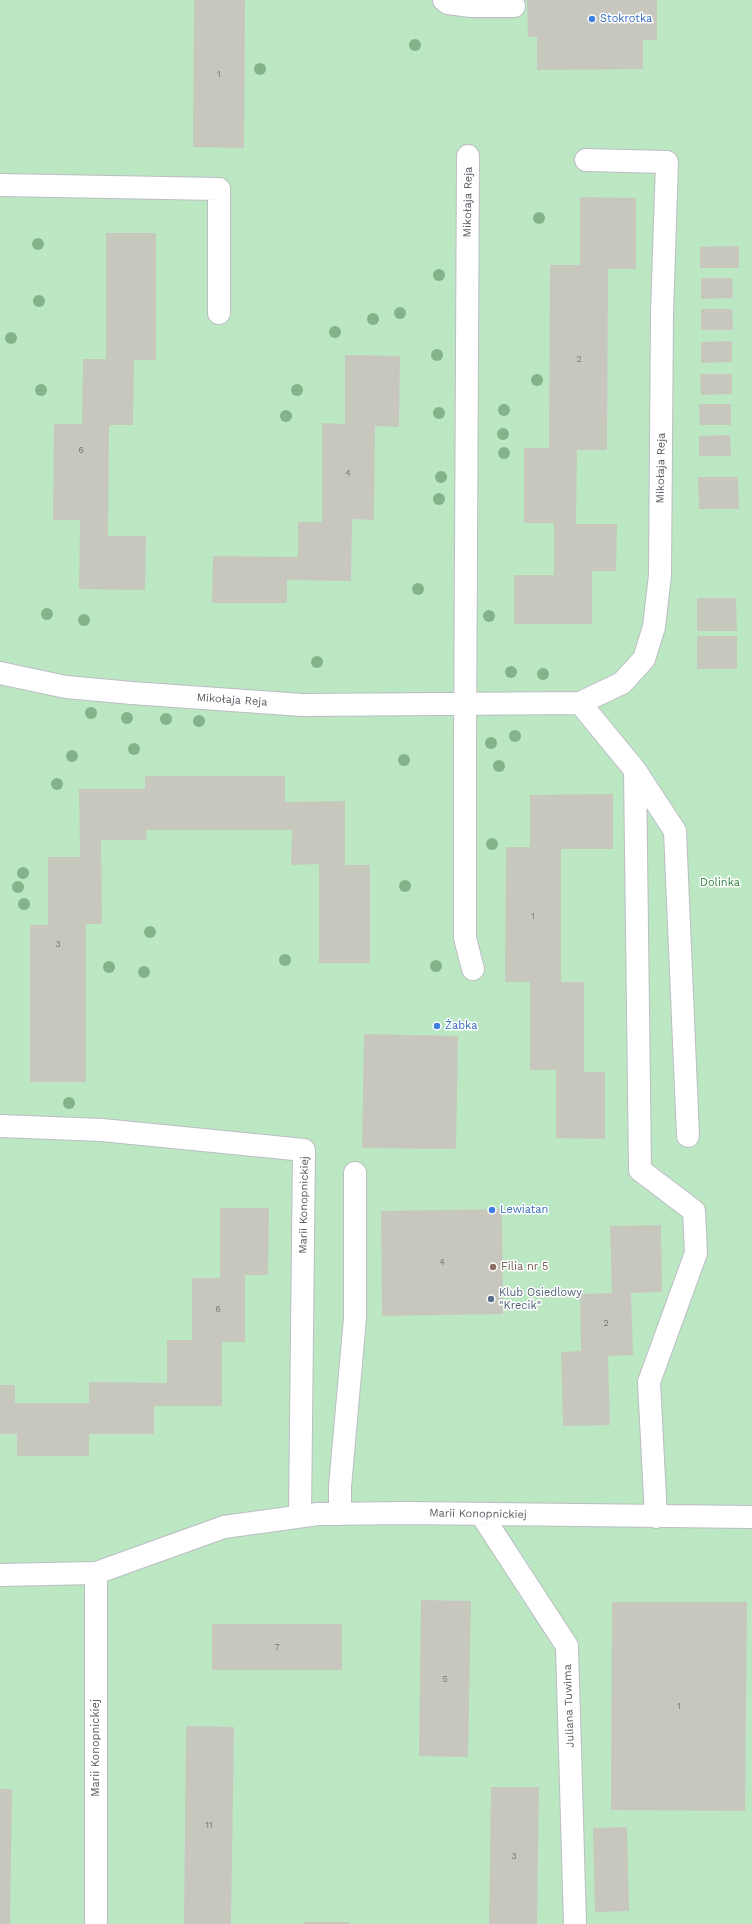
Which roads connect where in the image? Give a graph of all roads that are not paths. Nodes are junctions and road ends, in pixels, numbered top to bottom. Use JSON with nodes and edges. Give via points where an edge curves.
{"nodes":[{"id":1,"x":444,"y":0,"type":"edge"},
{"id":2,"x":514,"y":6,"type":"dead end"},
{"id":3,"x":468,"y":156,"type":"dead end"},
{"id":4,"x":586,"y":160,"type":"dead end"},
{"id":5,"x":0,"y":185,"type":"edge"},
{"id":6,"x":219,"y":313,"type":"dead end"},
{"id":7,"x":0,"y":673,"type":"edge"},
{"id":8,"x":580,"y":703,"type":"junction"},
{"id":9,"x":465,"y":705,"type":"junction"},
{"id":10,"x":635,"y":770,"type":"junction"},
{"id":11,"x":473,"y":969,"type":"dead end"},
{"id":12,"x":0,"y":1126,"type":"edge"},
{"id":13,"x":688,"y":1136,"type":"dead end"},
{"id":14,"x":355,"y":1173,"type":"dead end"},
{"id":15,"x":340,"y":1514,"type":"junction"},
{"id":16,"x":481,"y":1514,"type":"junction"},
{"id":17,"x":300,"y":1516,"type":"junction"},
{"id":18,"x":656,"y":1517,"type":"junction"},
{"id":19,"x":752,"y":1517,"type":"edge"},
{"id":20,"x":96,"y":1573,"type":"junction"},
{"id":21,"x":0,"y":1575,"type":"edge"},
{"id":22,"x":96,"y":1924,"type":"edge"},
{"id":23,"x":575,"y":1924,"type":"edge"}],
"edges":[{"from":1,"to":2,"type":"street","via":[[471,6]]},
{"from":3,"to":9,"type":"street","name":"Mikołaja Reja"},
{"from":4,"to":8,"type":"street","name":"Mikołaja Reja","via":[[667,162],[662,313],[660,575],[654,627],[644,659],[622,682]]},
{"from":5,"to":6,"type":"street","via":[[219,189]]},
{"from":7,"to":9,"type":"street","name":"Mikołaja Reja","via":[[66,687],[132,694],[302,705]]},
{"from":8,"to":9,"type":"street","name":"Mikołaja Reja"},
{"from":8,"to":10,"type":"street"},
{"from":9,"to":11,"type":"street","name":"Mikołaja Reja","via":[[465,938]]},
{"from":10,"to":13,"type":"street","via":[[675,831]]},
{"from":10,"to":18,"type":"street","via":[[640,1170],[694,1211],[696,1253],[649,1382]]},
{"from":12,"to":17,"type":"street","name":"Marii Konopnickiej","via":[[102,1130],[304,1150]]},
{"from":14,"to":15,"type":"street","via":[[354,1318]]},
{"from":15,"to":16,"type":"street","name":"Marii Konopnickiej"},
{"from":15,"to":17,"type":"street","name":"Marii Konopnickiej"},
{"from":16,"to":18,"type":"street","name":"Marii Konopnickiej"},
{"from":16,"to":23,"type":"street","name":"Juliana Tuwima","via":[[567,1646]]},
{"from":17,"to":20,"type":"street","name":"Marii Konopnickiej","via":[[224,1527]]},
{"from":18,"to":19,"type":"street","name":"Marii Konopnickiej"},
{"from":20,"to":21,"type":"street","name":"Marii Konopnickiej"},
{"from":20,"to":22,"type":"street","name":"Marii Konopnickiej"}]}
